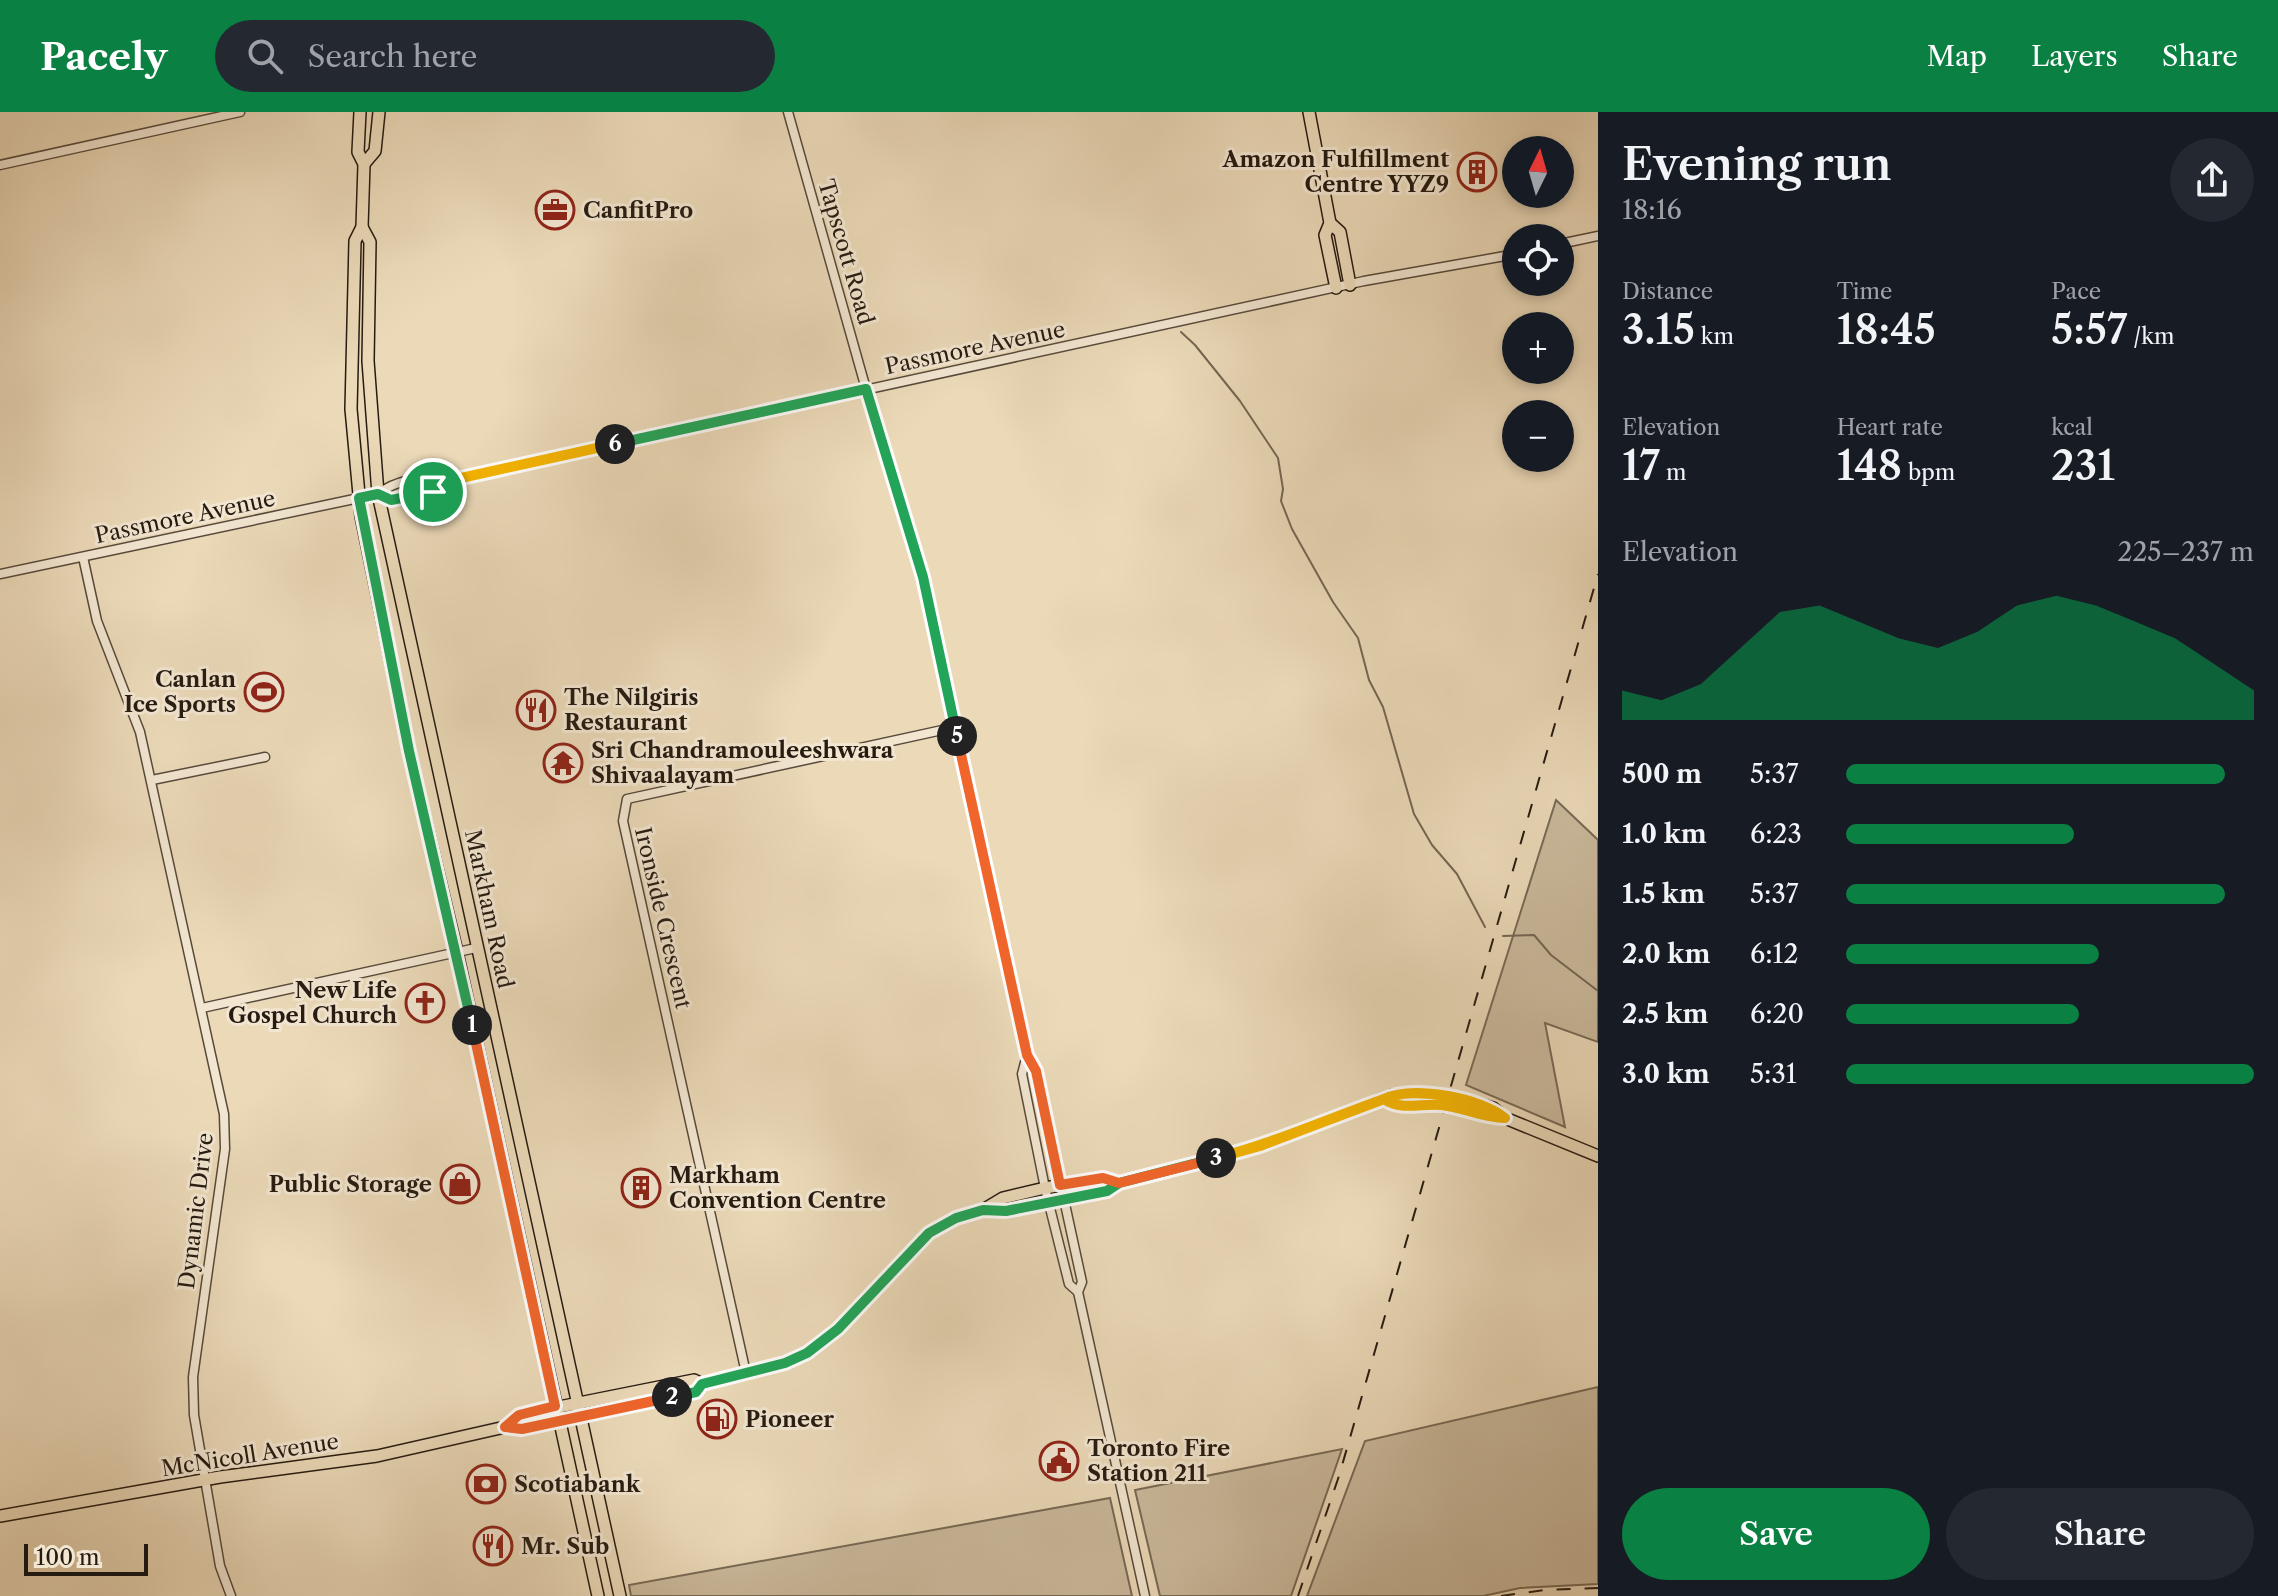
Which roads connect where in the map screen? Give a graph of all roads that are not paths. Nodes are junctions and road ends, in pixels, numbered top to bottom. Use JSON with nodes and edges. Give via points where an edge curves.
{"nodes":[{"id":1,"x":240,"y":112,"type":"edge"},
{"id":2,"x":360,"y":112,"type":"edge"},
{"id":3,"x":379,"y":112,"type":"edge"},
{"id":4,"x":788,"y":112,"type":"edge"},
{"id":5,"x":1309,"y":112,"type":"edge"},
{"id":6,"x":364,"y":164,"type":"junction"},
{"id":7,"x":0,"y":165,"type":"edge"},
{"id":8,"x":1330,"y":223,"type":"junction"},
{"id":9,"x":362,"y":227,"type":"junction"},
{"id":10,"x":1598,"y":236,"type":"edge"},
{"id":11,"x":1574,"y":241,"type":"edge"},
{"id":12,"x":1502,"y":257,"type":"edge"},
{"id":13,"x":1350,"y":285,"type":"junction"},
{"id":14,"x":1336,"y":288,"type":"junction"},
{"id":15,"x":866,"y":389,"type":"junction"},
{"id":16,"x":443,"y":482,"type":"junction"},
{"id":17,"x":378,"y":494,"type":"junction"},
{"id":18,"x":359,"y":498,"type":"junction"},
{"id":19,"x":83,"y":557,"type":"junction"},
{"id":20,"x":0,"y":574,"type":"edge"},
{"id":21,"x":956,"y":727,"type":"junction"},
{"id":22,"x":265,"y":757,"type":"dead end"},
{"id":23,"x":152,"y":780,"type":"junction"},
{"id":24,"x":476,"y":948,"type":"junction"},
{"id":25,"x":457,"y":952,"type":"junction"},
{"id":26,"x":202,"y":1008,"type":"junction"},
{"id":27,"x":1027,"y":1055,"type":"junction"},
{"id":28,"x":1598,"y":1156,"type":"edge"},
{"id":29,"x":1119,"y":1183,"type":"junction"},
{"id":30,"x":1060,"y":1185,"type":"junction"},
{"id":31,"x":1045,"y":1188,"type":"junction"},
{"id":32,"x":1064,"y":1198,"type":"junction"},
{"id":33,"x":1049,"y":1201,"type":"junction"},
{"id":34,"x":983,"y":1210,"type":"junction"},
{"id":35,"x":1078,"y":1292,"type":"junction"},
{"id":36,"x":746,"y":1373,"type":"junction"},
{"id":37,"x":702,"y":1384,"type":"junction"},
{"id":38,"x":575,"y":1402,"type":"junction"},
{"id":39,"x":555,"y":1406,"type":"junction"},
{"id":40,"x":578,"y":1417,"type":"junction"},
{"id":41,"x":558,"y":1421,"type":"junction"},
{"id":42,"x":505,"y":1427,"type":"junction"},
{"id":43,"x":206,"y":1480,"type":"junction"},
{"id":44,"x":0,"y":1516,"type":"edge"},
{"id":45,"x":231,"y":1596,"type":"edge"},
{"id":46,"x":598,"y":1596,"type":"edge"},
{"id":47,"x":620,"y":1596,"type":"edge"},
{"id":48,"x":1145,"y":1596,"type":"edge"}],
"edges":[{"from":1,"to":7,"type":"street"},
{"from":2,"to":6,"type":"main road","name":"Markham Road","via":[[358,152]]},
{"from":3,"to":6,"type":"main road","name":"Markham Road","via":[[375,151]]},
{"from":4,"to":15,"type":"street","name":"Tapscott Road"},
{"from":5,"to":8,"type":"main road"},
{"from":6,"to":9,"type":"main road","name":"Markham Road"},
{"from":8,"to":13,"type":"main road","via":[[1340,232]]},
{"from":8,"to":14,"type":"main road","via":[[1325,235]]},
{"from":9,"to":17,"type":"main road","name":"Markham Road","via":[[370,242],[368,361]]},
{"from":9,"to":18,"type":"main road","name":"Markham Road","via":[[355,241],[351,409]]},
{"from":10,"to":11,"type":"street"},
{"from":12,"to":13,"type":"street","name":"Passmore Avenue"},
{"from":13,"to":14,"type":"street","name":"Passmore Avenue"},
{"from":14,"to":15,"type":"street","name":"Passmore Avenue"},
{"from":15,"to":16,"type":"street","name":"Passmore Avenue"},
{"from":15,"to":21,"type":"street","name":"Tapscott Road","via":[[923,577]]},
{"from":16,"to":17,"type":"street","name":"Passmore Avenue","via":[[432,477],[389,485]]},
{"from":16,"to":17,"type":"street","name":"Passmore Avenue","via":[[433,492],[391,500]]},
{"from":17,"to":18,"type":"street","name":"Passmore Avenue"},
{"from":17,"to":24,"type":"main road","name":"Markham Road"},
{"from":18,"to":19,"type":"street","name":"Passmore Avenue"},
{"from":18,"to":25,"type":"main road","name":"Markham Road","via":[[409,751]]},
{"from":19,"to":20,"type":"street","name":"Passmore Avenue"},
{"from":19,"to":23,"type":"street","name":"Dynamic Drive","via":[[97,621],[140,732]]},
{"from":21,"to":27,"type":"street","name":"Tapscott Road"},
{"from":21,"to":36,"type":"street","name":"Ironside Crescent","via":[[627,799],[623,821]]},
{"from":22,"to":23,"type":"street"},
{"from":23,"to":26,"type":"street","name":"Dynamic Drive"},
{"from":24,"to":25,"type":"street"},
{"from":24,"to":38,"type":"main road","name":"Markham Road"},
{"from":25,"to":26,"type":"street"},
{"from":25,"to":39,"type":"main road","name":"Markham Road"},
{"from":26,"to":43,"type":"street","name":"Dynamic Drive","via":[[224,1114],[225,1149],[193,1377]]},
{"from":27,"to":30,"type":"street","name":"Tapscott Road","via":[[1036,1071]]},
{"from":27,"to":31,"type":"street","name":"Tapscott Road","via":[[1022,1074]]},
{"from":28,"to":29,"type":"main road","name":"McNicoll Avenue","via":[[1505,1118],[1441,1105],[1393,1106],[1384,1099],[1260,1146]]},
{"from":29,"to":30,"type":"main road","name":"McNicoll Avenue","via":[[1103,1178]]},
{"from":29,"to":32,"type":"main road","name":"McNicoll Avenue","via":[[1107,1191]]},
{"from":30,"to":31,"type":"main road","name":"McNicoll Avenue"},
{"from":30,"to":32,"type":"street","name":"Tapscott Road"},
{"from":31,"to":33,"type":"street","name":"Tapscott Road"},
{"from":31,"to":34,"type":"main road","name":"McNicoll Avenue","via":[[1003,1198]]},
{"from":32,"to":33,"type":"main road","name":"McNicoll Avenue"},
{"from":32,"to":35,"type":"street","name":"Tapscott Road","via":[[1082,1282]]},
{"from":33,"to":34,"type":"main road","name":"McNicoll Avenue","via":[[1006,1211]]},
{"from":33,"to":35,"type":"street","name":"Tapscott Road","via":[[1069,1284]]},
{"from":34,"to":36,"type":"main road","name":"McNicoll Avenue","via":[[929,1233],[838,1329],[807,1353]]},
{"from":35,"to":48,"type":"street","name":"Tapscott Road"},
{"from":36,"to":37,"type":"main road","name":"McNicoll Avenue"},
{"from":37,"to":38,"type":"main road","name":"McNicoll Avenue","via":[[694,1380]]},
{"from":37,"to":40,"type":"main road","name":"McNicoll Avenue","via":[[696,1392]]},
{"from":38,"to":39,"type":"main road","name":"McNicoll Avenue"},
{"from":38,"to":40,"type":"main road","name":"Markham Road"},
{"from":39,"to":41,"type":"main road","name":"Markham Road"},
{"from":39,"to":42,"type":"main road","name":"McNicoll Avenue","via":[[519,1415]]},
{"from":40,"to":41,"type":"main road","name":"McNicoll Avenue"},
{"from":40,"to":47,"type":"main road","name":"Markham Road"},
{"from":41,"to":42,"type":"main road","name":"McNicoll Avenue"},
{"from":41,"to":46,"type":"main road","name":"Markham Road"},
{"from":42,"to":43,"type":"main road","name":"McNicoll Avenue","via":[[377,1456]]},
{"from":43,"to":44,"type":"main road","name":"McNicoll Avenue"},
{"from":43,"to":45,"type":"street","name":"Dynamic Drive","via":[[220,1566]]}]}
